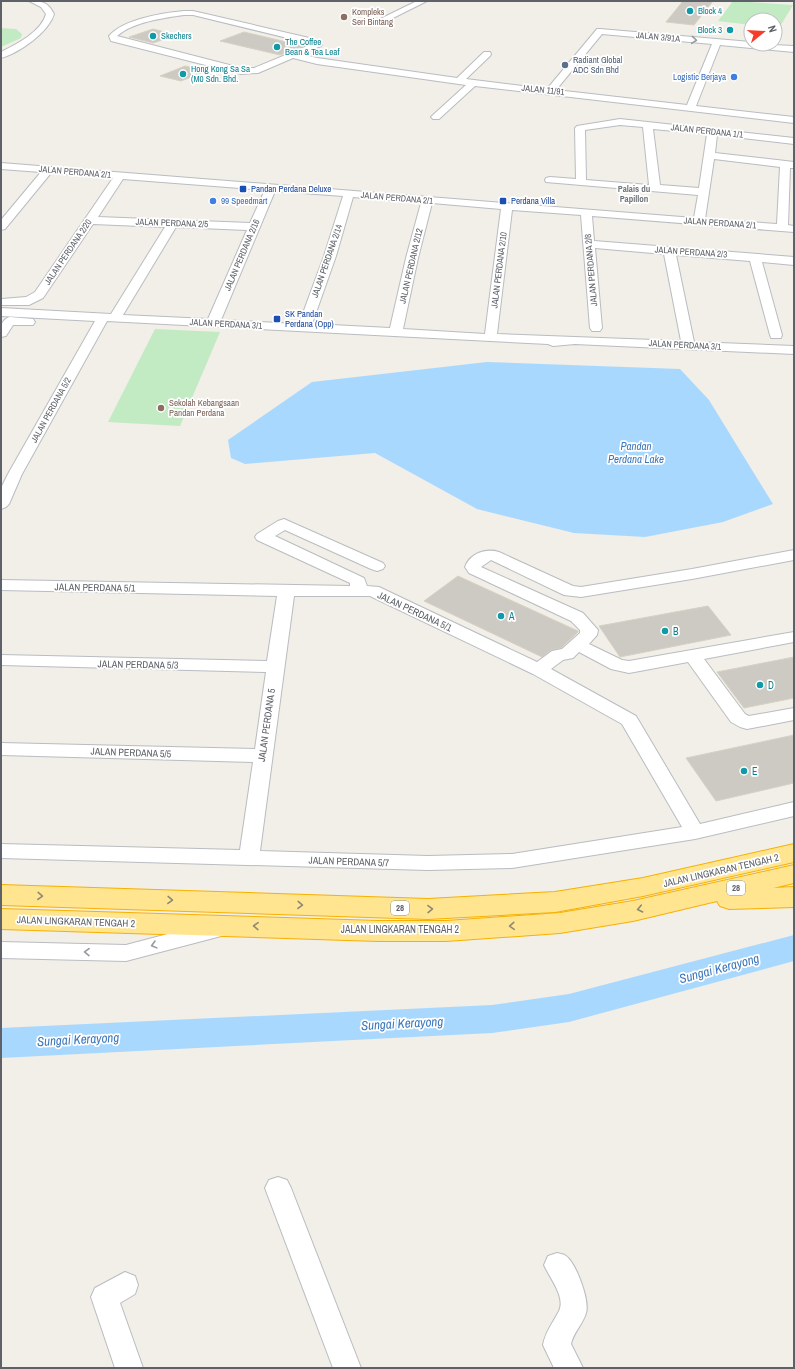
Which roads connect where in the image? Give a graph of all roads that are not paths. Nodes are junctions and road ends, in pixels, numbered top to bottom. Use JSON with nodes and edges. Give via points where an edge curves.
{"nodes":[{"id":1,"x":33,"y":1,"type":"edge"},
{"id":2,"x":423,"y":1,"type":"edge"},
{"id":3,"x":380,"y":21,"type":"dead end"},
{"id":4,"x":717,"y":42,"type":"junction"},
{"id":5,"x":794,"y":49,"type":"edge"},
{"id":6,"x":487,"y":54,"type":"dead end"},
{"id":7,"x":1,"y":55,"type":"edge"},
{"id":8,"x":293,"y":55,"type":"junction"},
{"id":9,"x":459,"y":81,"type":"junction"},
{"id":10,"x":473,"y":83,"type":"junction"},
{"id":11,"x":550,"y":91,"type":"junction"},
{"id":12,"x":690,"y":108,"type":"junction"},
{"id":13,"x":436,"y":116,"type":"dead end"},
{"id":14,"x":794,"y":120,"type":"edge"},
{"id":15,"x":648,"y":125,"type":"junction"},
{"id":16,"x":712,"y":132,"type":"junction"},
{"id":17,"x":794,"y":141,"type":"edge"},
{"id":18,"x":711,"y":156,"type":"junction"},
{"id":19,"x":790,"y":164,"type":"edge"},
{"id":20,"x":1,"y":166,"type":"edge"},
{"id":21,"x":48,"y":170,"type":"junction"},
{"id":22,"x":120,"y":176,"type":"junction"},
{"id":23,"x":550,"y":180,"type":"dead end"},
{"id":24,"x":581,"y":183,"type":"junction"},
{"id":25,"x":111,"y":188,"type":"junction"},
{"id":26,"x":655,"y":188,"type":"junction"},
{"id":27,"x":127,"y":189,"type":"dead end"},
{"id":28,"x":182,"y":191,"type":"dead end"},
{"id":29,"x":270,"y":192,"type":"junction"},
{"id":30,"x":703,"y":192,"type":"junction"},
{"id":31,"x":349,"y":194,"type":"junction"},
{"id":32,"x":427,"y":200,"type":"junction"},
{"id":33,"x":507,"y":206,"type":"junction"},
{"id":34,"x":586,"y":213,"type":"junction"},
{"id":35,"x":90,"y":220,"type":"junction"},
{"id":36,"x":699,"y":222,"type":"junction"},
{"id":37,"x":173,"y":223,"type":"junction"},
{"id":38,"x":1,"y":227,"type":"edge"},
{"id":39,"x":254,"y":227,"type":"junction"},
{"id":40,"x":782,"y":228,"type":"junction"},
{"id":41,"x":794,"y":229,"type":"edge"},
{"id":42,"x":588,"y":244,"type":"junction"},
{"id":43,"x":669,"y":251,"type":"junction"},
{"id":44,"x":755,"y":257,"type":"junction"},
{"id":45,"x":794,"y":261,"type":"edge"},
{"id":46,"x":1,"y":302,"type":"edge"},
{"id":47,"x":1,"y":312,"type":"edge"},
{"id":48,"x":105,"y":320,"type":"junction"},
{"id":49,"x":213,"y":323,"type":"junction"},
{"id":50,"x":304,"y":328,"type":"junction"},
{"id":51,"x":596,"y":328,"type":"dead end"},
{"id":52,"x":396,"y":332,"type":"junction"},
{"id":53,"x":1,"y":333,"type":"edge"},
{"id":54,"x":491,"y":334,"type":"junction"},
{"id":55,"x":451,"y":335,"type":"junction"},
{"id":56,"x":776,"y":336,"type":"dead end"},
{"id":57,"x":570,"y":341,"type":"junction"},
{"id":58,"x":688,"y":346,"type":"junction"},
{"id":59,"x":794,"y":350,"type":"edge"},
{"id":60,"x":1,"y":504,"type":"edge"},
{"id":61,"x":794,"y":555,"type":"edge"},
{"id":62,"x":377,"y":566,"type":"dead end"},
{"id":63,"x":345,"y":584,"type":"junction"},
{"id":64,"x":1,"y":585,"type":"edge"},
{"id":65,"x":286,"y":591,"type":"junction"},
{"id":66,"x":794,"y":637,"type":"edge"},
{"id":67,"x":572,"y":650,"type":"junction"},
{"id":68,"x":693,"y":656,"type":"junction"},
{"id":69,"x":1,"y":660,"type":"edge"},
{"id":70,"x":274,"y":667,"type":"junction"},
{"id":71,"x":543,"y":672,"type":"junction"},
{"id":72,"x":794,"y":714,"type":"edge"},
{"id":73,"x":1,"y":749,"type":"edge"},
{"id":74,"x":262,"y":756,"type":"junction"},
{"id":75,"x":794,"y":809,"type":"edge"},
{"id":76,"x":695,"y":832,"type":"junction"},
{"id":77,"x":1,"y":851,"type":"edge"},
{"id":78,"x":794,"y":853,"type":"edge"},
{"id":79,"x":249,"y":858,"type":"junction"},
{"id":80,"x":794,"y":874,"type":"edge"},
{"id":81,"x":1,"y":895,"type":"edge"},
{"id":82,"x":794,"y":897,"type":"edge"},
{"id":83,"x":679,"y":901,"type":"junction"},
{"id":84,"x":1,"y":919,"type":"edge"},
{"id":85,"x":232,"y":925,"type":"junction"},
{"id":86,"x":1,"y":950,"type":"edge"},
{"id":87,"x":278,"y":1188,"type":"dead end"},
{"id":88,"x":557,"y":1265,"type":"dead end"},
{"id":89,"x":125,"y":1285,"type":"dead end"},
{"id":90,"x":129,"y":1368,"type":"edge"},
{"id":91,"x":347,"y":1368,"type":"edge"},
{"id":92,"x":569,"y":1368,"type":"edge"}],
"edges":[{"from":1,"to":7,"type":"street","via":[[45,6],[50,18],[23,44]]},
{"from":2,"to":3,"type":"street"},
{"from":4,"to":5,"type":"street","name":"JALAN 3/91A"},
{"from":11,"to":4,"type":"street","name":"JALAN 3/91A","one_way":true,"via":[[600,31]]},
{"from":4,"to":12,"type":"street"},
{"from":6,"to":9,"type":"street"},
{"from":8,"to":8,"type":"street","via":[[255,71],[242,71],[114,39],[113,36],[139,23],[173,14],[193,13],[318,44]]},
{"from":8,"to":9,"type":"street","name":"JALAN 11/91","via":[[317,61]]},
{"from":9,"to":10,"type":"street","name":"JALAN 11/91"},
{"from":10,"to":11,"type":"street","name":"JALAN 11/91"},
{"from":10,"to":13,"type":"street"},
{"from":11,"to":12,"type":"street","name":"JALAN 11/91"},
{"from":12,"to":14,"type":"street","name":"JALAN 11/91"},
{"from":15,"to":16,"type":"street","name":"JALAN PERDANA 1/1"},
{"from":15,"to":24,"type":"street","name":"JALAN PERDANA 1/1","via":[[620,122],[580,128]]},
{"from":15,"to":26,"type":"street"},
{"from":16,"to":17,"type":"street","name":"JALAN PERDANA 1/1"},
{"from":16,"to":18,"type":"street"},
{"from":18,"to":19,"type":"street"},
{"from":18,"to":30,"type":"street"},
{"from":19,"to":40,"type":"street"},
{"from":20,"to":21,"type":"street","name":"JALAN PERDANA 2/1"},
{"from":21,"to":22,"type":"street","name":"JALAN PERDANA 2/1"},
{"from":21,"to":38,"type":"street"},
{"from":22,"to":25,"type":"street","name":"JALAN PERDANA 2/20"},
{"from":22,"to":29,"type":"street","name":"JALAN PERDANA 2/1"},
{"from":23,"to":24,"type":"street"},
{"from":24,"to":26,"type":"street"},
{"from":25,"to":27,"type":"street","name":"JALAN PERDANA 2/1"},
{"from":25,"to":35,"type":"street","name":"JALAN PERDANA 2/20"},
{"from":26,"to":30,"type":"street"},
{"from":28,"to":29,"type":"street","name":"JALAN PERDANA 2/1"},
{"from":29,"to":31,"type":"street","name":"JALAN PERDANA 2/1"},
{"from":29,"to":39,"type":"street","name":"JALAN PERDANA 2/16"},
{"from":30,"to":36,"type":"street"},
{"from":31,"to":32,"type":"street","name":"JALAN PERDANA 2/1"},
{"from":31,"to":50,"type":"street","name":"JALAN PERDANA 2/14"},
{"from":32,"to":33,"type":"street","name":"JALAN PERDANA 2/1"},
{"from":32,"to":52,"type":"street","name":"JALAN PERDANA 2/12"},
{"from":33,"to":34,"type":"street","name":"JALAN PERDANA 2/1"},
{"from":33,"to":54,"type":"street","name":"JALAN PERDANA 2/10"},
{"from":34,"to":36,"type":"street","name":"JALAN PERDANA 2/1"},
{"from":34,"to":42,"type":"street","name":"JALAN PERDANA 2/8"},
{"from":35,"to":37,"type":"street","name":"JALAN PERDANA 2/5"},
{"from":35,"to":46,"type":"street","name":"JALAN PERDANA 2/20","via":[[39,295],[30,301]]},
{"from":36,"to":40,"type":"street","name":"JALAN PERDANA 2/1"},
{"from":37,"to":39,"type":"street","name":"JALAN PERDANA 2/5"},
{"from":37,"to":48,"type":"street","name":"JALAN PERDANA 5/2"},
{"from":39,"to":49,"type":"street","name":"JALAN PERDANA 2/16"},
{"from":40,"to":41,"type":"street","name":"JALAN PERDANA 2/1"},
{"from":42,"to":43,"type":"street","name":"JALAN PERDANA 2/3"},
{"from":42,"to":51,"type":"street","name":"JALAN PERDANA 2/8"},
{"from":43,"to":44,"type":"street","name":"JALAN PERDANA 2/3"},
{"from":43,"to":58,"type":"street"},
{"from":44,"to":45,"type":"street","name":"JALAN PERDANA 2/3"},
{"from":44,"to":56,"type":"street"},
{"from":47,"to":48,"type":"street","name":"JALAN PERDANA 3/1"},
{"from":48,"to":49,"type":"street","name":"JALAN PERDANA 3/1"},
{"from":48,"to":53,"type":"street","via":[[10,321]]},
{"from":48,"to":60,"type":"street","name":"JALAN PERDANA 5/2","via":[[15,474]]},
{"from":49,"to":50,"type":"street","name":"JALAN PERDANA 3/1"},
{"from":50,"to":52,"type":"street","name":"JALAN PERDANA 3/1"},
{"from":52,"to":55,"type":"street","name":"JALAN PERDANA 3/1"},
{"from":54,"to":55,"type":"street","name":"JALAN PERDANA 3/1"},
{"from":54,"to":57,"type":"street","name":"JALAN PERDANA 3/1","via":[[566,338]]},
{"from":55,"to":57,"type":"street","name":"JALAN PERDANA 3/1","via":[[476,341]]},
{"from":57,"to":58,"type":"street","name":"JALAN PERDANA 3/1"},
{"from":58,"to":59,"type":"street","name":"JALAN PERDANA 3/1"},
{"from":61,"to":67,"type":"street","via":[[588,592],[570,590],[493,555],[484,556],[474,564],[475,570],[577,617],[589,630],[588,635]]},
{"from":62,"to":63,"type":"street","via":[[284,524],[263,537]]},
{"from":63,"to":65,"type":"street","name":"JALAN PERDANA 5/1"},
{"from":63,"to":71,"type":"street","name":"JALAN PERDANA 5/1","via":[[359,591],[373,591]]},
{"from":64,"to":65,"type":"street","name":"JALAN PERDANA 5/1"},
{"from":65,"to":70,"type":"street","name":"JALAN PERDANA 5"},
{"from":66,"to":68,"type":"street"},
{"from":67,"to":68,"type":"street","via":[[629,667]]},
{"from":67,"to":71,"type":"street","via":[[567,658]]},
{"from":68,"to":72,"type":"street","via":[[738,718],[748,723]]},
{"from":69,"to":70,"type":"street","name":"JALAN PERDANA 5/3"},
{"from":70,"to":74,"type":"street","name":"JALAN PERDANA 5"},
{"from":71,"to":76,"type":"street","name":"JALAN PERDANA 5/1","via":[[629,720]]},
{"from":73,"to":74,"type":"street","name":"JALAN PERDANA 5/5"},
{"from":74,"to":79,"type":"street","name":"JALAN PERDANA 5"},
{"from":75,"to":76,"type":"street","name":"JALAN PERDANA 5/7"},
{"from":76,"to":79,"type":"street","name":"JALAN PERDANA 5/7","via":[[512,861],[428,863]]},
{"from":77,"to":79,"type":"street","name":"JALAN PERDANA 5/7"},
{"from":81,"to":78,"type":"highway","name":"JALAN LINGKARAN TENGAH 2","number":"28","one_way":true,"via":[[444,908],[555,902],[643,887]]},
{"from":80,"to":83,"type":"highway","name":"JALAN LINGKARAN TENGAH 2","number":"28"},
{"from":82,"to":83,"type":"highway"},
{"from":83,"to":85,"type":"highway","name":"JALAN LINGKARAN TENGAH 2","number":"28","one_way":true,"via":[[560,923],[454,930],[378,931]]},
{"from":84,"to":85,"type":"highway","name":"JALAN LINGKARAN TENGAH 2","number":"28"},
{"from":85,"to":86,"type":"street","one_way":true,"via":[[126,953]]},
{"from":87,"to":91,"type":"street"},
{"from":88,"to":92,"type":"street","via":[[569,1288],[573,1304],[573,1313],[557,1344]]},
{"from":89,"to":90,"type":"street","via":[[105,1297]]}]}
